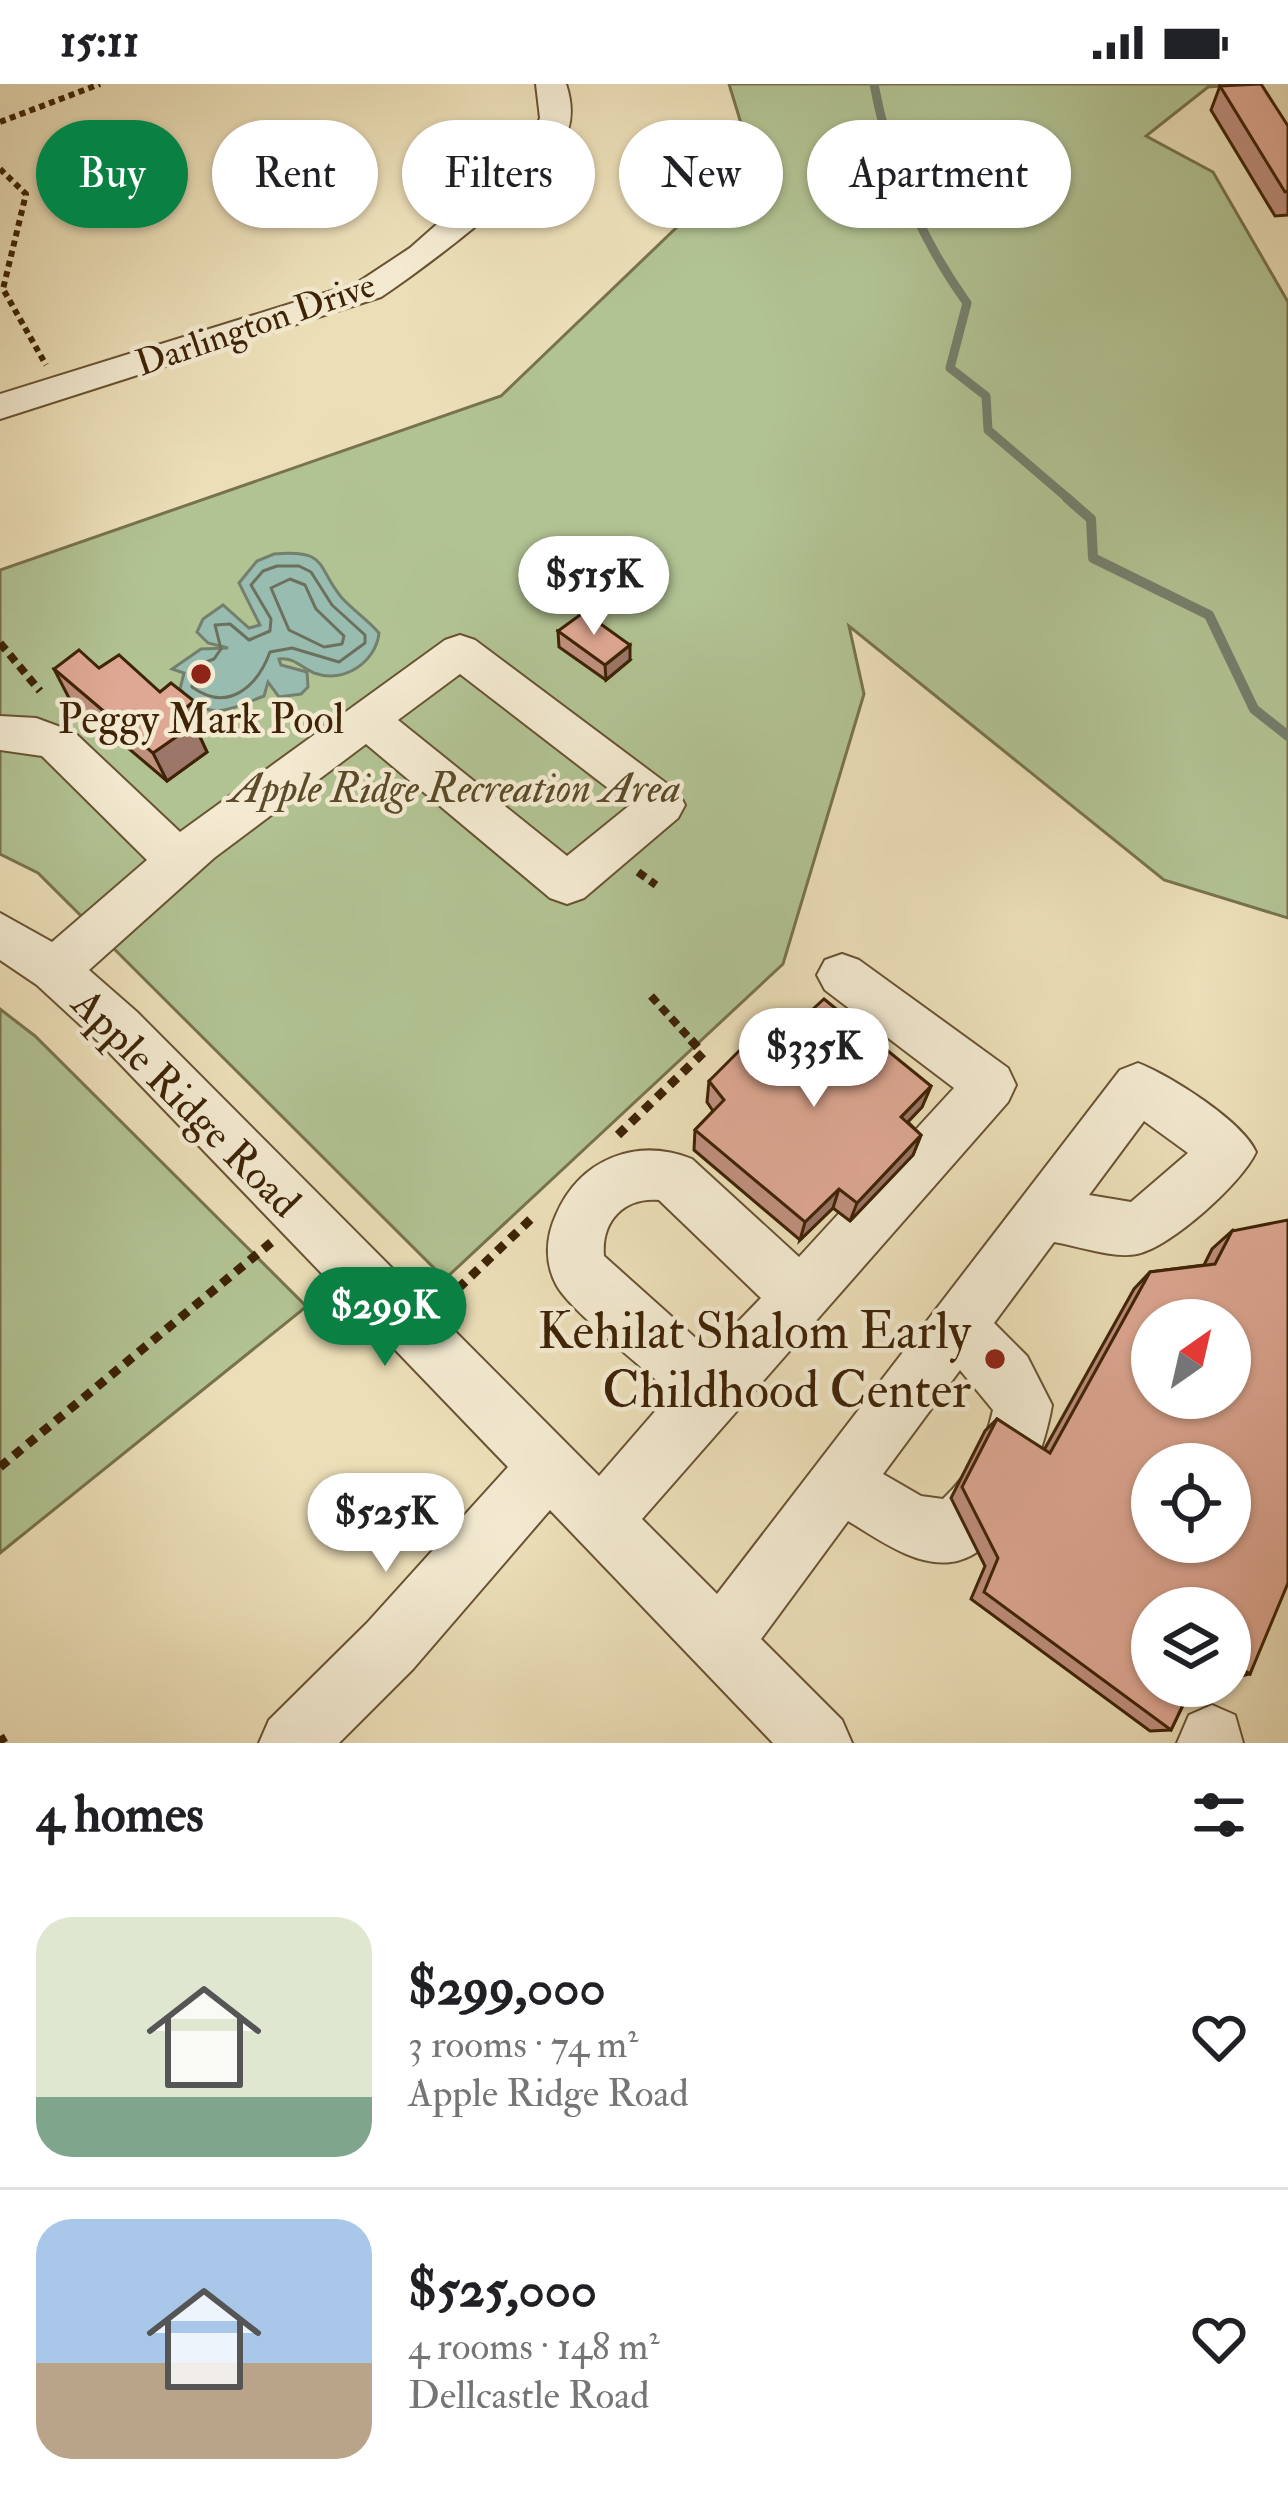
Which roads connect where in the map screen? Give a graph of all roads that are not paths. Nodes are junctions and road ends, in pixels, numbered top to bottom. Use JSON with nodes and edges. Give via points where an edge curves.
{"nodes":[{"id":1,"x":550,"y":84,"type":"edge"},
{"id":2,"x":0,"y":407,"type":"edge"},
{"id":3,"x":368,"y":719,"type":"junction"},
{"id":4,"x":0,"y":733,"type":"edge"},
{"id":5,"x":178,"y":860,"type":"junction"},
{"id":6,"x":0,"y":934,"type":"edge"},
{"id":7,"x":54,"y":970,"type":"junction"},
{"id":8,"x":842,"y":975,"type":"dead end"},
{"id":9,"x":1045,"y":1214,"type":"dead end"},
{"id":10,"x":801,"y":1297,"type":"junction"},
{"id":11,"x":958,"y":1327,"type":"junction"},
{"id":12,"x":711,"y":1391,"type":"junction"},
{"id":13,"x":545,"y":1469,"type":"junction"},
{"id":14,"x":843,"y":1484,"type":"junction"},
{"id":15,"x":599,"y":1522,"type":"junction"},
{"id":16,"x":719,"y":1643,"type":"junction"},
{"id":17,"x":292,"y":1743,"type":"edge"},
{"id":18,"x":819,"y":1743,"type":"edge"}],
"edges":[{"from":1,"to":2,"type":"street","name":"Darlington Drive","via":[[559,107],[541,148],[422,256],[369,290]]},
{"from":3,"to":3,"type":"street","via":[[460,651],[662,805],[567,884]]},
{"from":3,"to":5,"type":"street"},
{"from":4,"to":5,"type":"street","via":[[58,744]]},
{"from":5,"to":7,"type":"street"},
{"from":6,"to":7,"type":"street","name":"Apple Ridge Road"},
{"from":7,"to":13,"type":"street","name":"Apple Ridge Road"},
{"from":8,"to":10,"type":"street","via":[[990,1085]]},
{"from":9,"to":11,"type":"street"},
{"from":10,"to":12,"type":"street"},
{"from":10,"to":12,"type":"street","via":[[673,1178],[650,1170],[624,1177],[592,1201],[575,1241],[578,1270]]},
{"from":11,"to":14,"type":"street"},
{"from":11,"to":14,"type":"street","via":[[1023,1405],[1018,1437],[978,1514],[950,1532],[912,1526]]},
{"from":12,"to":15,"type":"street"},
{"from":13,"to":15,"type":"street","name":"Apple Ridge Road"},
{"from":13,"to":17,"type":"street","via":[[390,1646]]},
{"from":14,"to":16,"type":"street"},
{"from":15,"to":16,"type":"street","name":"Apple Ridge Road"},
{"from":16,"to":18,"type":"street","name":"Apple Ridge Road"}]}
